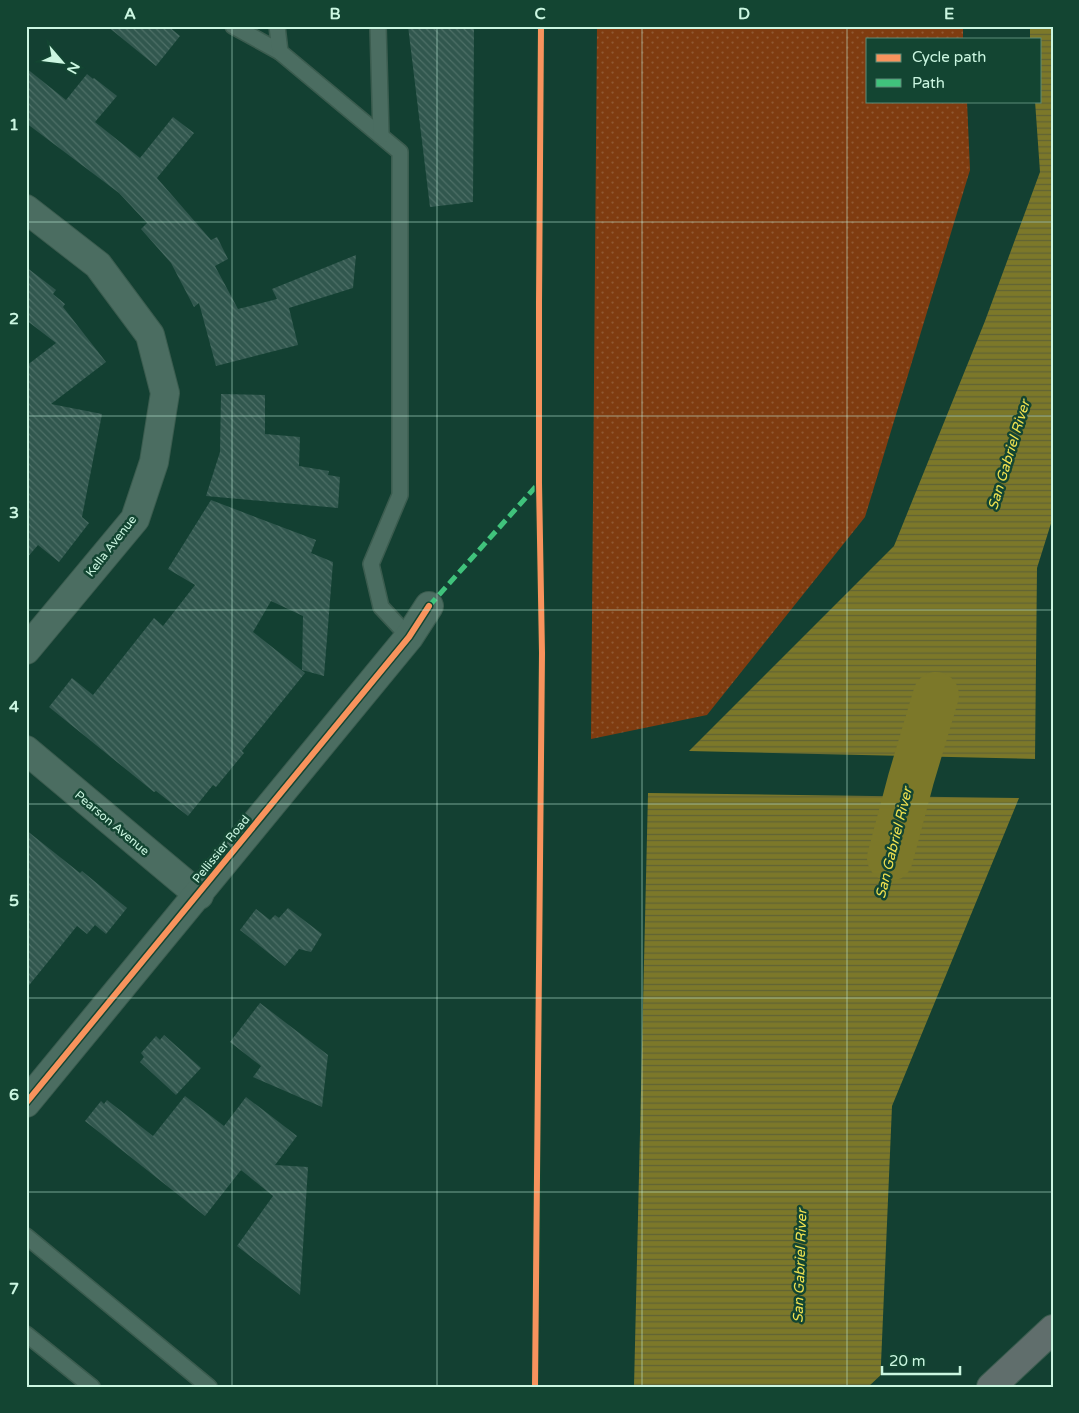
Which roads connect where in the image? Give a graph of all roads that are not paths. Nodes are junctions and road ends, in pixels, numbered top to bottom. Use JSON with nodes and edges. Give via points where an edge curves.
{"nodes":[{"id":1,"x":233,"y":26,"type":"edge"},
{"id":2,"x":278,"y":26,"type":"edge"},
{"id":3,"x":378,"y":26,"type":"edge"},
{"id":4,"x":280,"y":52,"type":"junction"},
{"id":5,"x":381,"y":136,"type":"junction"},
{"id":6,"x":26,"y":210,"type":"edge"},
{"id":7,"x":429,"y":606,"type":"dead end"},
{"id":8,"x":409,"y":637,"type":"junction"},
{"id":9,"x":26,"y":650,"type":"edge"},
{"id":10,"x":26,"y":750,"type":"edge"},
{"id":11,"x":199,"y":895,"type":"junction"},
{"id":12,"x":26,"y":1103,"type":"edge"},
{"id":13,"x":26,"y":1236,"type":"edge"},
{"id":14,"x":1053,"y":1329,"type":"edge"},
{"id":15,"x":26,"y":1334,"type":"edge"},
{"id":16,"x":92,"y":1387,"type":"edge"},
{"id":17,"x":209,"y":1387,"type":"edge"},
{"id":18,"x":991,"y":1387,"type":"edge"}],
"edges":[{"from":1,"to":4,"type":"lane"},
{"from":2,"to":4,"type":"lane"},
{"from":3,"to":5,"type":"lane"},
{"from":4,"to":5,"type":"lane"},
{"from":5,"to":8,"type":"lane","via":[[400,152],[400,495],[371,564],[381,608]]},
{"from":6,"to":9,"type":"street","name":"Kella Avenue","via":[[98,265],[150,335],[165,393],[154,462],[135,519]]},
{"from":7,"to":8,"type":"street","name":"Pellissier Road"},
{"from":8,"to":11,"type":"street","name":"Pellissier Road"},
{"from":10,"to":11,"type":"street","name":"Pearson Avenue"},
{"from":11,"to":12,"type":"street","name":"Pellissier Road"},
{"from":13,"to":17,"type":"lane"},
{"from":14,"to":18,"type":"highway"},
{"from":15,"to":16,"type":"lane"}]}
